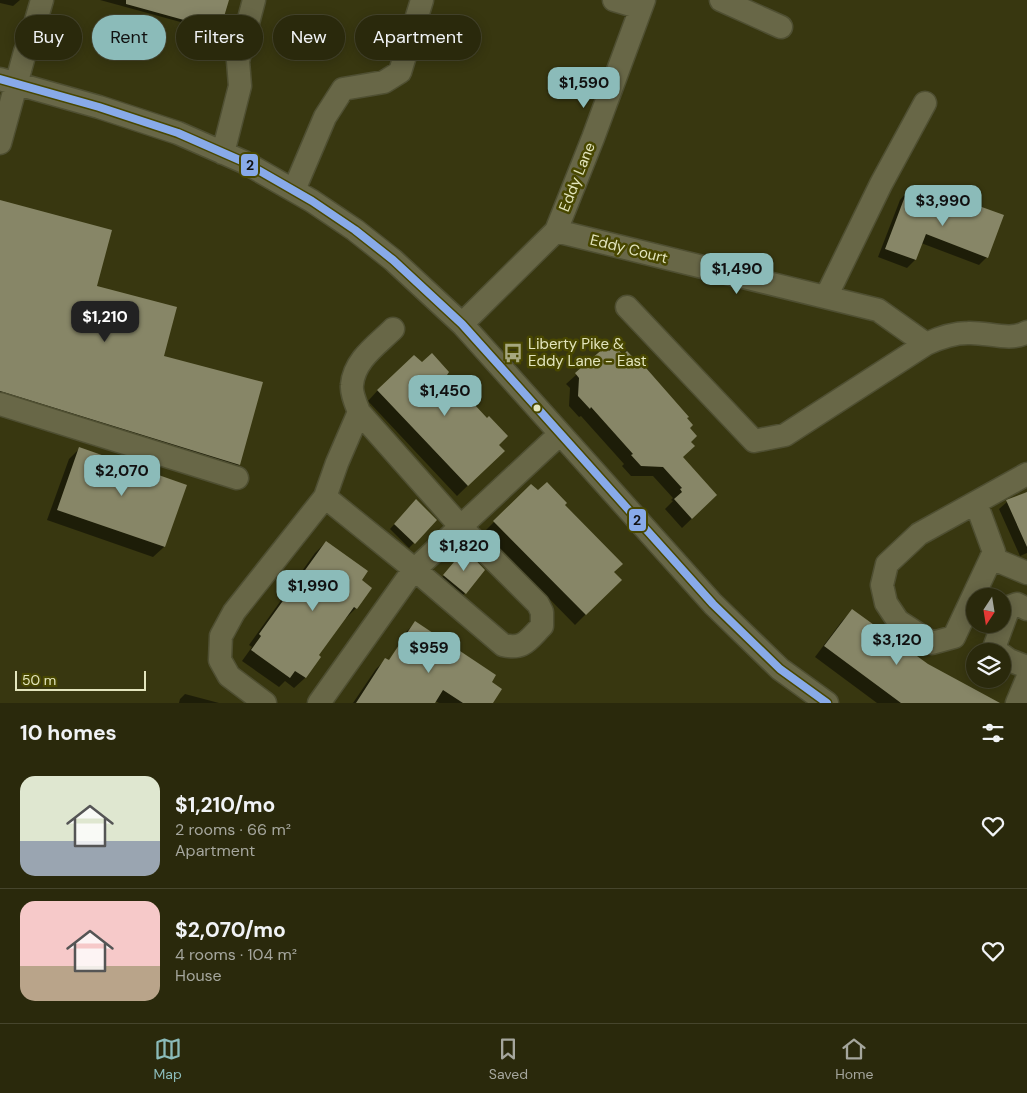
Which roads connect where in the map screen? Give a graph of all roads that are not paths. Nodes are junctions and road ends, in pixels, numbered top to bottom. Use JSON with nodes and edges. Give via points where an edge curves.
{"nodes":[{"id":1,"x":42,"y":0,"type":"edge"},
{"id":2,"x":254,"y":0,"type":"edge"},
{"id":3,"x":422,"y":0,"type":"edge"},
{"id":4,"x":614,"y":0,"type":"edge"},
{"id":5,"x":721,"y":0,"type":"edge"},
{"id":6,"x":643,"y":4,"type":"edge"},
{"id":7,"x":781,"y":27,"type":"dead end"},
{"id":8,"x":8,"y":82,"type":"edge"},
{"id":9,"x":925,"y":103,"type":"dead end"},
{"id":10,"x":0,"y":143,"type":"edge"},
{"id":11,"x":223,"y":153,"type":"junction"},
{"id":12,"x":294,"y":190,"type":"junction"},
{"id":13,"x":556,"y":231,"type":"junction"},
{"id":14,"x":826,"y":297,"type":"junction"},
{"id":15,"x":627,"y":307,"type":"dead end"},
{"id":16,"x":462,"y":324,"type":"junction"},
{"id":17,"x":393,"y":329,"type":"dead end"},
{"id":18,"x":1027,"y":332,"type":"edge"},
{"id":19,"x":926,"y":344,"type":"junction"},
{"id":20,"x":0,"y":404,"type":"edge"},
{"id":21,"x":359,"y":412,"type":"junction"},
{"id":22,"x":560,"y":434,"type":"junction"},
{"id":23,"x":1027,"y":474,"type":"edge"},
{"id":24,"x":237,"y":478,"type":"dead end"},
{"id":25,"x":325,"y":497,"type":"junction"},
{"id":26,"x":976,"y":503,"type":"junction"},
{"id":27,"x":460,"y":527,"type":"junction"},
{"id":28,"x":991,"y":558,"type":"junction"},
{"id":29,"x":414,"y":569,"type":"junction"},
{"id":30,"x":1027,"y":573,"type":"edge"},
{"id":31,"x":1027,"y":609,"type":"edge"},
{"id":32,"x":996,"y":643,"type":"edge"},
{"id":33,"x":1011,"y":661,"type":"edge"},
{"id":34,"x":1027,"y":667,"type":"edge"},
{"id":35,"x":1027,"y":679,"type":"edge"},
{"id":36,"x":266,"y":703,"type":"edge"},
{"id":37,"x":319,"y":703,"type":"edge"},
{"id":38,"x":827,"y":703,"type":"edge"},
{"id":39,"x":1017,"y":703,"type":"edge"}],
"edges":[{"from":1,"to":8,"type":"street","via":[[24,52]]},
{"from":2,"to":11,"type":"street","via":[[238,61],[240,86]]},
{"from":3,"to":12,"type":"street","via":[[400,72],[384,82],[343,89],[325,117]]},
{"from":4,"to":6,"type":"street"},
{"from":5,"to":7,"type":"street"},
{"from":6,"to":13,"type":"street","name":"Eddy Lane"},
{"from":8,"to":10,"type":"street"},
{"from":8,"to":11,"type":"street","via":[[99,107]]},
{"from":9,"to":14,"type":"street"},
{"from":11,"to":12,"type":"street"},
{"from":12,"to":16,"type":"street","via":[[355,230],[393,260]]},
{"from":13,"to":14,"type":"street","name":"Eddy Court"},
{"from":13,"to":16,"type":"street","name":"Eddy Lane"},
{"from":14,"to":19,"type":"street","name":"Eddy Court","via":[[878,310]]},
{"from":15,"to":19,"type":"street","via":[[754,441],[785,435]]},
{"from":16,"to":22,"type":"street"},
{"from":17,"to":21,"type":"street","via":[[356,370],[351,387]]},
{"from":18,"to":19,"type":"street","via":[[1018,337],[968,333],[941,337]]},
{"from":20,"to":24,"type":"street"},
{"from":21,"to":25,"type":"street"},
{"from":21,"to":27,"type":"street"},
{"from":22,"to":27,"type":"street"},
{"from":22,"to":38,"type":"street","via":[[713,604],[780,669]]},
{"from":23,"to":26,"type":"street"},
{"from":25,"to":29,"type":"street"},
{"from":25,"to":36,"type":"street","via":[[234,612],[221,636],[220,660],[228,676]]},
{"from":26,"to":28,"type":"street","via":[[994,552]]},
{"from":26,"to":28,"type":"street","via":[[919,534],[887,564],[882,585],[886,603],[898,622],[932,643],[954,637]]},
{"from":27,"to":29,"type":"street"},
{"from":27,"to":29,"type":"street","via":[[538,604],[542,612],[542,626],[524,644],[504,645]]},
{"from":28,"to":30,"type":"street"},
{"from":29,"to":37,"type":"street"},
{"from":31,"to":32,"type":"street","via":[[1017,604],[1009,607]]},
{"from":33,"to":34,"type":"street"},
{"from":35,"to":39,"type":"street"}]}
